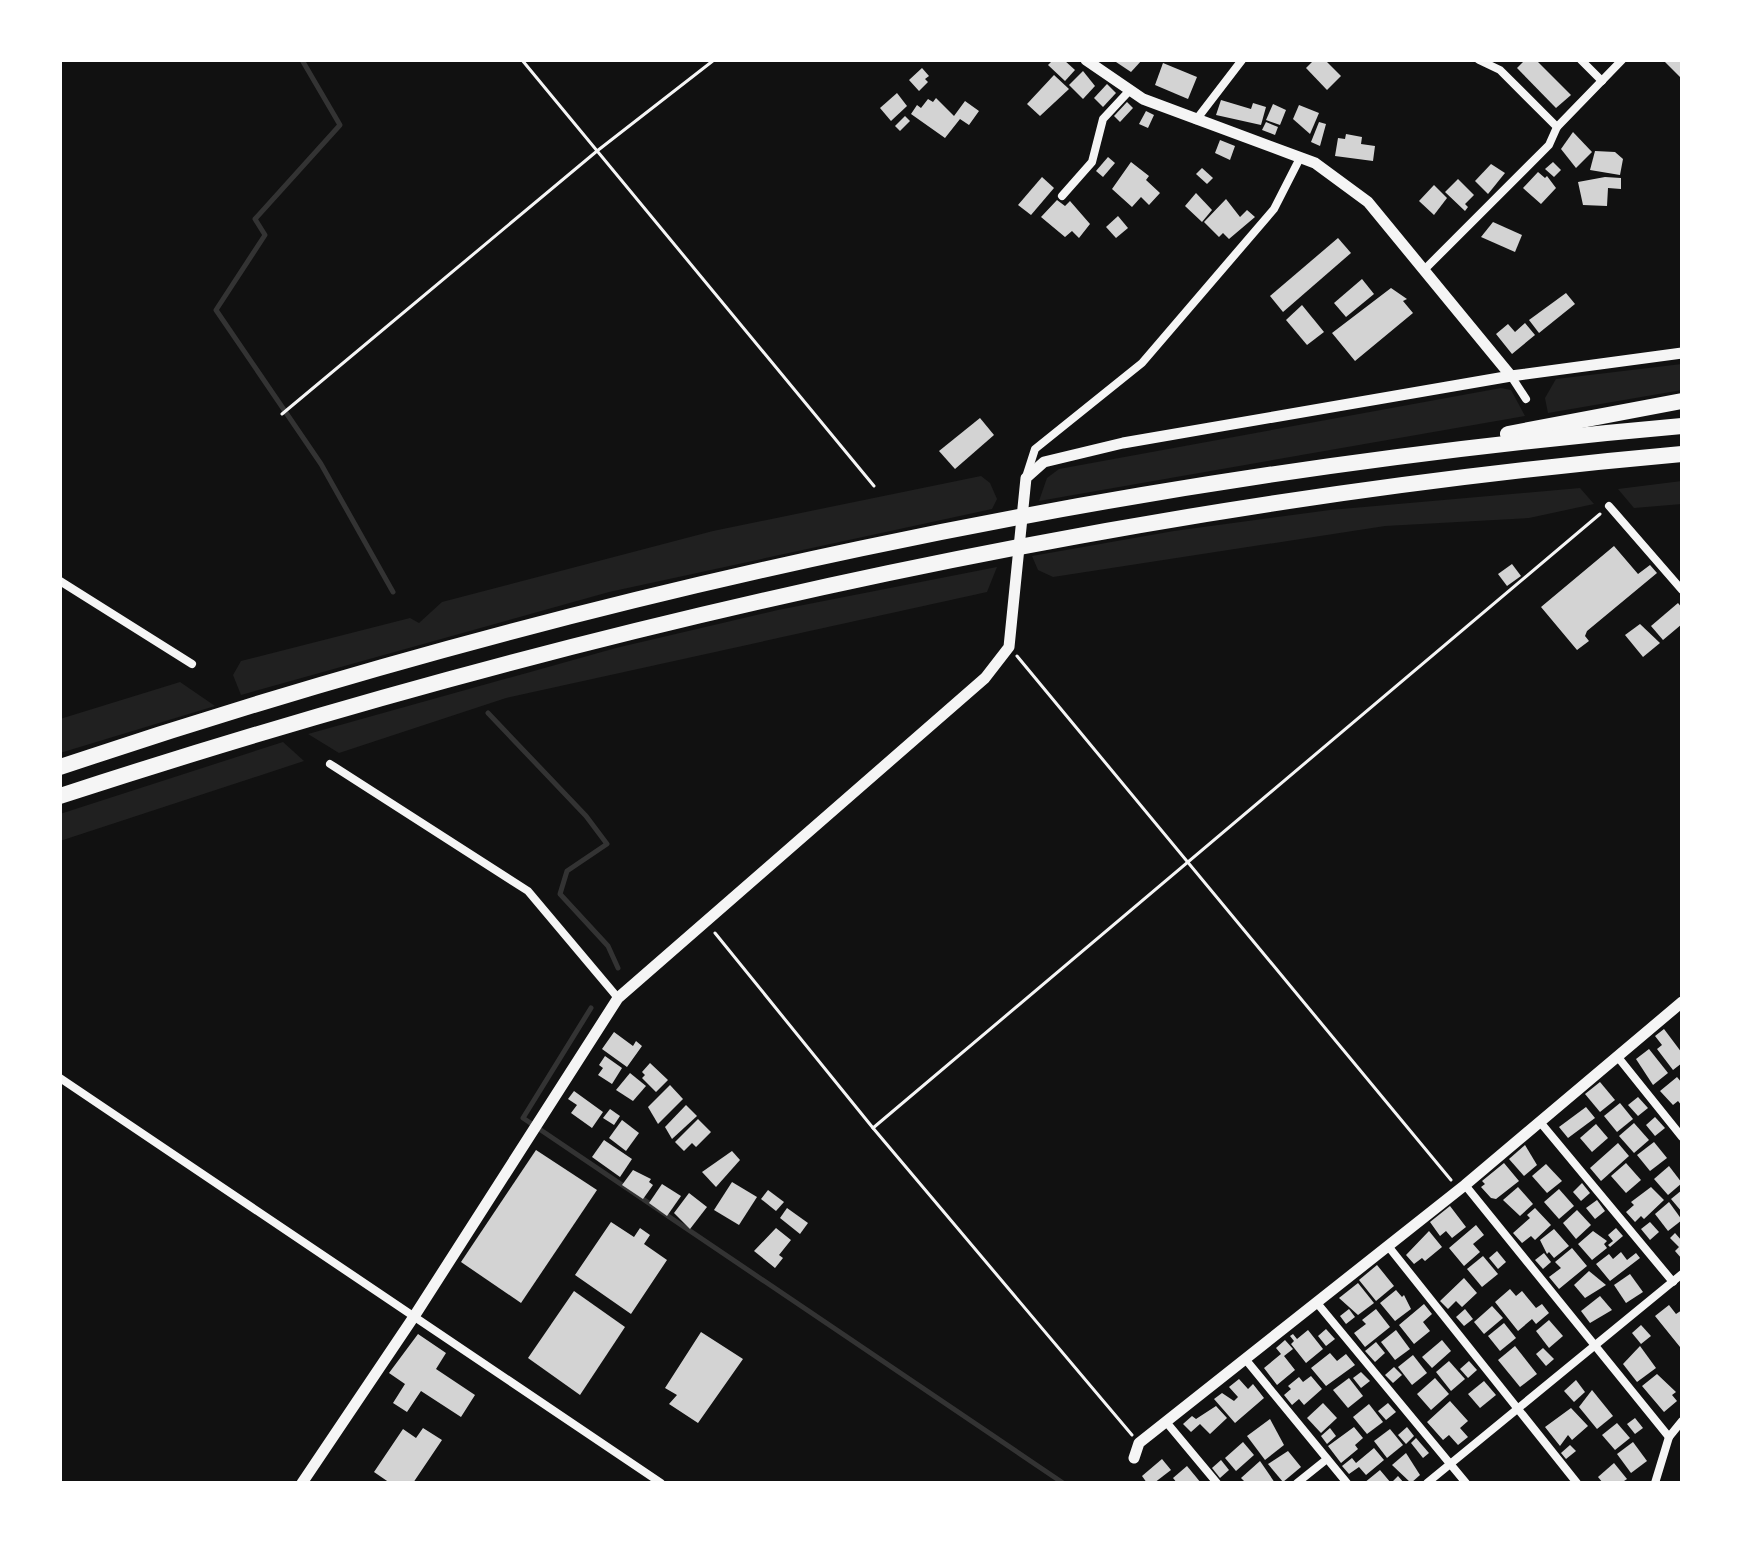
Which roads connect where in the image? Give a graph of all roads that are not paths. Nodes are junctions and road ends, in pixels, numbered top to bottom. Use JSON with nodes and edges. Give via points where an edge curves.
{"nodes":[{"id":1,"x":1086,"y":60,"type":"edge"},
{"id":2,"x":1242,"y":60,"type":"edge"},
{"id":3,"x":1479,"y":60,"type":"edge"},
{"id":4,"x":1496,"y":60,"type":"edge"},
{"id":5,"x":1581,"y":60,"type":"edge"},
{"id":6,"x":1622,"y":60,"type":"edge"},
{"id":7,"x":1500,"y":70,"type":"junction"},
{"id":8,"x":1602,"y":81,"type":"junction"},
{"id":9,"x":1130,"y":90,"type":"junction"},
{"id":10,"x":1196,"y":120,"type":"junction"},
{"id":11,"x":1557,"y":127,"type":"junction"},
{"id":12,"x":1300,"y":158,"type":"junction"},
{"id":13,"x":1062,"y":196,"type":"dead end"},
{"id":14,"x":1424,"y":270,"type":"junction"},
{"id":15,"x":1682,"y":353,"type":"edge"},
{"id":16,"x":1511,"y":376,"type":"junction"},
{"id":17,"x":1526,"y":399,"type":"dead end"},
{"id":18,"x":1682,"y":401,"type":"edge"},
{"id":19,"x":1682,"y":426,"type":"edge"},
{"id":20,"x":1682,"y":454,"type":"edge"},
{"id":21,"x":1682,"y":463,"type":"edge"},
{"id":22,"x":1322,"y":467,"type":"junction"},
{"id":23,"x":1481,"y":475,"type":"junction"},
{"id":24,"x":1026,"y":478,"type":"junction"},
{"id":25,"x":1609,"y":506,"type":"road end"},
{"id":26,"x":60,"y":581,"type":"edge"},
{"id":27,"x":1682,"y":590,"type":"edge"},
{"id":28,"x":192,"y":664,"type":"dead end"},
{"id":29,"x":330,"y":764,"type":"dead end"},
{"id":30,"x":60,"y":767,"type":"edge"},
{"id":31,"x":60,"y":796,"type":"edge"},
{"id":32,"x":618,"y":998,"type":"junction"},
{"id":33,"x":1682,"y":1002,"type":"edge"},
{"id":34,"x":1617,"y":1056,"type":"junction"},
{"id":35,"x":60,"y":1078,"type":"edge"},
{"id":36,"x":1540,"y":1122,"type":"junction"},
{"id":37,"x":1681,"y":1132,"type":"edge"},
{"id":38,"x":1462,"y":1187,"type":"junction"},
{"id":39,"x":1388,"y":1246,"type":"junction"},
{"id":40,"x":1682,"y":1274,"type":"edge"},
{"id":41,"x":1673,"y":1282,"type":"junction"},
{"id":42,"x":1317,"y":1303,"type":"junction"},
{"id":43,"x":415,"y":1315,"type":"junction"},
{"id":44,"x":1595,"y":1348,"type":"junction"},
{"id":45,"x":1246,"y":1360,"type":"junction"},
{"id":46,"x":1520,"y":1408,"type":"junction"},
{"id":47,"x":1682,"y":1421,"type":"edge"},
{"id":48,"x":1167,"y":1423,"type":"junction"},
{"id":49,"x":1669,"y":1437,"type":"junction"},
{"id":50,"x":1134,"y":1458,"type":"dead end"},
{"id":51,"x":1327,"y":1459,"type":"junction"},
{"id":52,"x":1451,"y":1464,"type":"junction"},
{"id":53,"x":302,"y":1483,"type":"edge"},
{"id":54,"x":661,"y":1483,"type":"edge"},
{"id":55,"x":1217,"y":1483,"type":"edge"},
{"id":56,"x":1297,"y":1483,"type":"edge"},
{"id":57,"x":1347,"y":1483,"type":"edge"},
{"id":58,"x":1427,"y":1483,"type":"edge"},
{"id":59,"x":1466,"y":1483,"type":"edge"},
{"id":60,"x":1577,"y":1483,"type":"edge"},
{"id":61,"x":1655,"y":1483,"type":"edge"}],
"edges":[{"from":1,"to":9,"type":"street"},
{"from":2,"to":10,"type":"street"},
{"from":3,"to":7,"type":"street"},
{"from":4,"to":7,"type":"street"},
{"from":5,"to":8,"type":"street"},
{"from":6,"to":8,"type":"street"},
{"from":7,"to":11,"type":"street"},
{"from":8,"to":11,"type":"street"},
{"from":9,"to":10,"type":"street"},
{"from":9,"to":13,"type":"street","via":[[1103,119],[1092,162]]},
{"from":10,"to":12,"type":"street"},
{"from":11,"to":14,"type":"street","via":[[1549,145]]},
{"from":12,"to":14,"type":"street","via":[[1345,182],[1368,202]]},
{"from":12,"to":24,"type":"street","via":[[1274,209],[1142,363],[1035,449]]},
{"from":14,"to":16,"type":"street"},
{"from":15,"to":16,"type":"street"},
{"from":16,"to":17,"type":"street"},
{"from":16,"to":24,"type":"street","via":[[1123,443],[1044,462]]},
{"from":18,"to":22,"type":"highway"},
{"from":19,"to":22,"type":"highway"},
{"from":20,"to":23,"type":"highway"},
{"from":21,"to":23,"type":"highway"},
{"from":22,"to":30,"type":"highway","via":[[1049,512],[661,594],[492,637]]},
{"from":23,"to":31,"type":"highway","via":[[1054,539],[799,590],[352,704]]},
{"from":24,"to":32,"type":"street","via":[[1009,647],[985,678]]},
{"from":25,"to":27,"type":"street"},
{"from":26,"to":28,"type":"street"},
{"from":29,"to":32,"type":"street","via":[[528,891]]},
{"from":32,"to":43,"type":"street"},
{"from":33,"to":34,"type":"street"},
{"from":34,"to":36,"type":"street"},
{"from":34,"to":37,"type":"street"},
{"from":35,"to":43,"type":"street"},
{"from":36,"to":38,"type":"street"},
{"from":36,"to":41,"type":"street"},
{"from":38,"to":39,"type":"street"},
{"from":38,"to":44,"type":"street"},
{"from":39,"to":42,"type":"street"},
{"from":39,"to":46,"type":"street"},
{"from":40,"to":41,"type":"street"},
{"from":41,"to":44,"type":"street"},
{"from":42,"to":45,"type":"street"},
{"from":42,"to":52,"type":"street"},
{"from":43,"to":53,"type":"street"},
{"from":43,"to":54,"type":"street"},
{"from":44,"to":46,"type":"street"},
{"from":44,"to":49,"type":"street"},
{"from":45,"to":48,"type":"street"},
{"from":45,"to":51,"type":"street"},
{"from":46,"to":52,"type":"street"},
{"from":46,"to":60,"type":"street"},
{"from":47,"to":49,"type":"street"},
{"from":48,"to":50,"type":"street","via":[[1139,1443]]},
{"from":48,"to":55,"type":"street"},
{"from":49,"to":61,"type":"street"},
{"from":51,"to":56,"type":"street"},
{"from":51,"to":57,"type":"street"},
{"from":52,"to":58,"type":"street"},
{"from":52,"to":59,"type":"street"}]}
